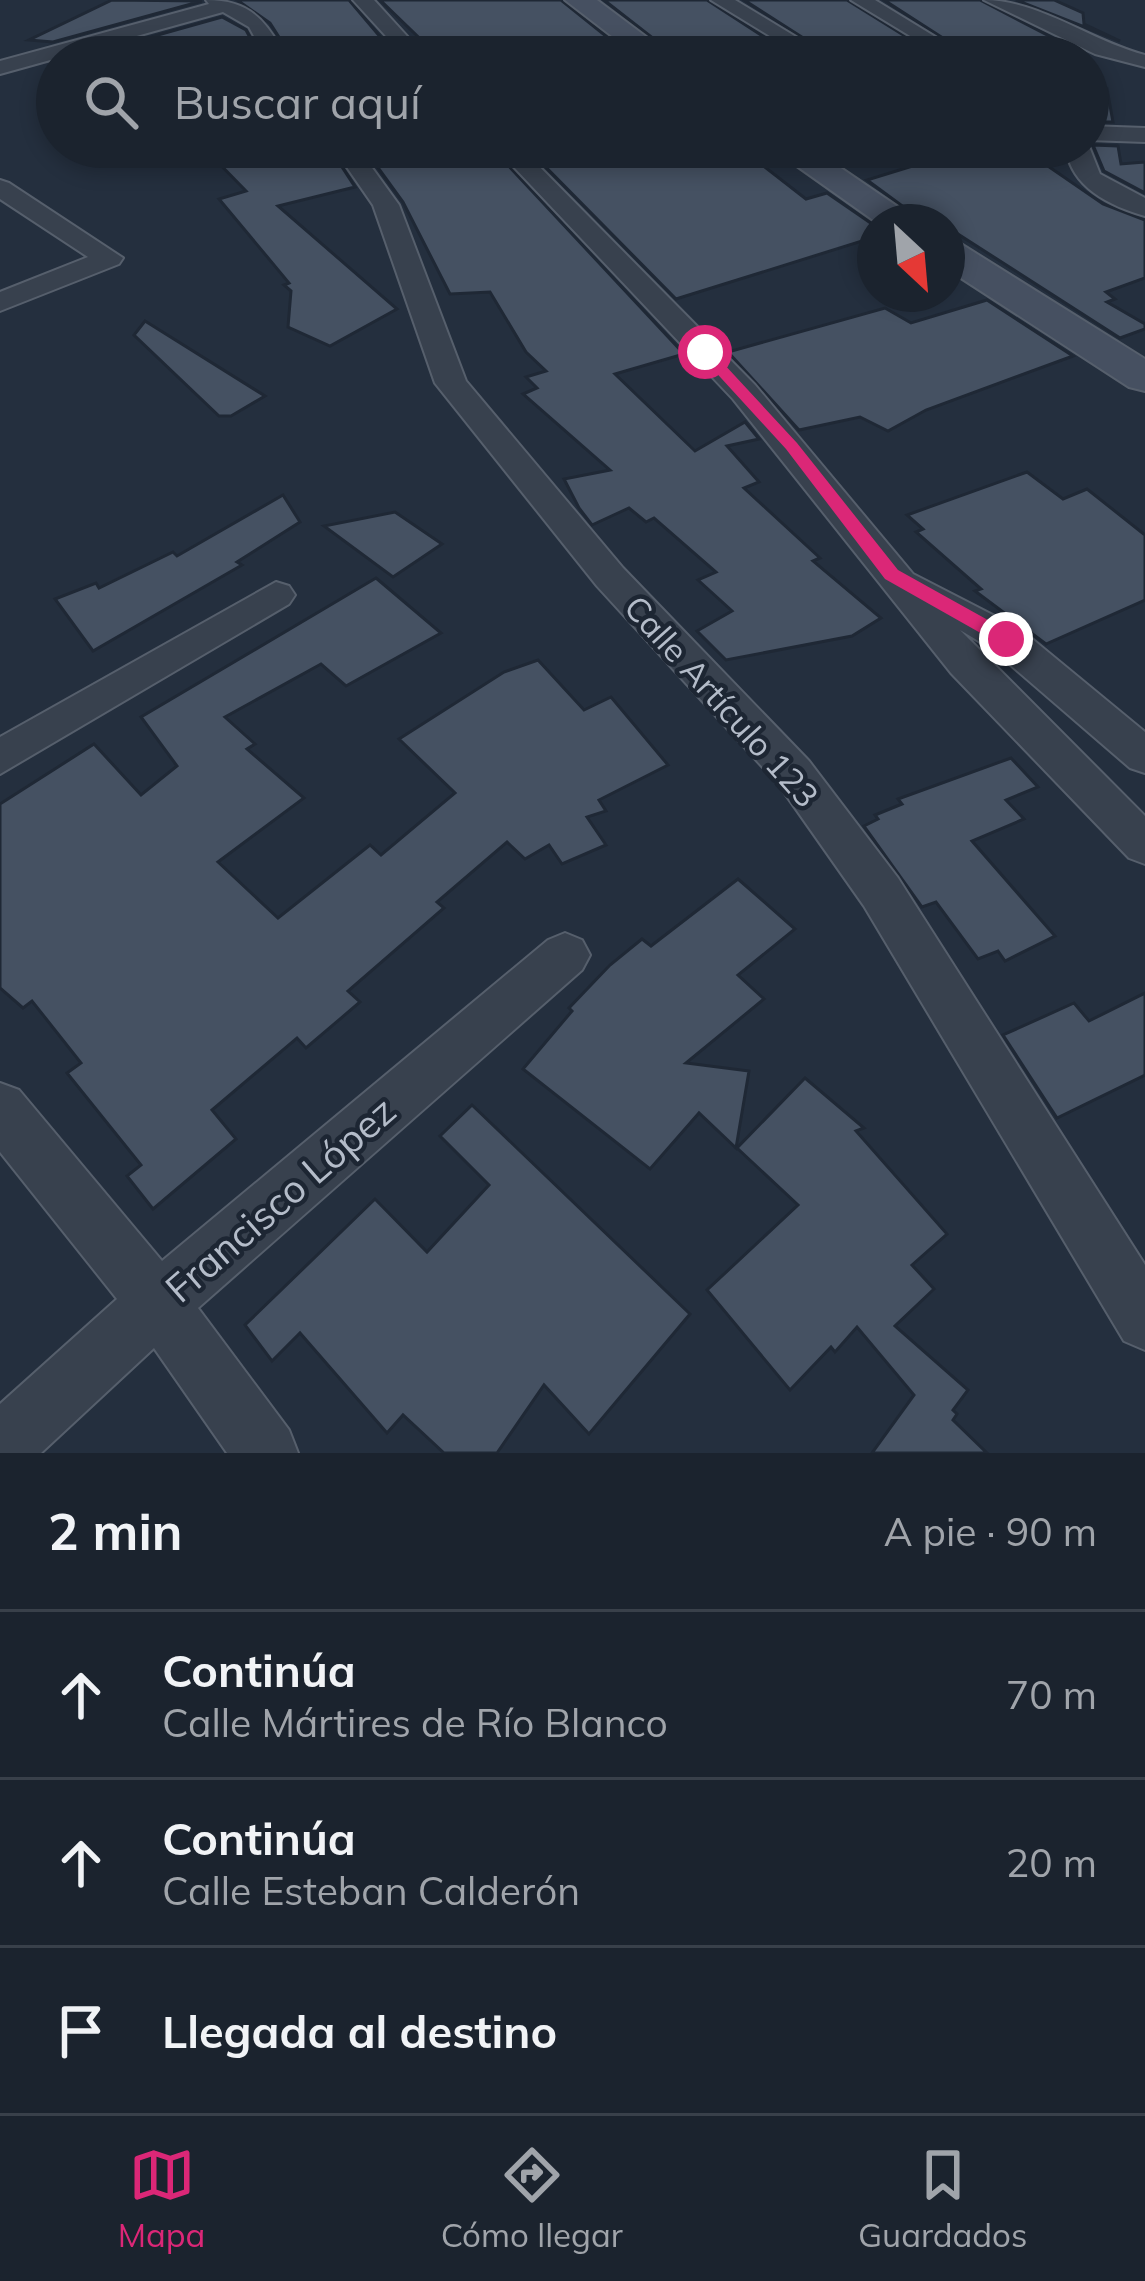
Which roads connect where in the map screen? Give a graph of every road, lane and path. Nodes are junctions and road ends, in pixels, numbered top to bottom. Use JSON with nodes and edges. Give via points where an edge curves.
{"nodes":[{"id":1,"x":363,"y":0,"type":"edge"},
{"id":2,"x":579,"y":0,"type":"edge"},
{"id":3,"x":721,"y":0,"type":"edge"},
{"id":4,"x":861,"y":0,"type":"edge"},
{"id":5,"x":994,"y":0,"type":"edge"},
{"id":6,"x":222,"y":2,"type":"edge"},
{"id":7,"x":108,"y":36,"type":"edge"},
{"id":8,"x":264,"y":36,"type":"edge"},
{"id":9,"x":396,"y":36,"type":"edge"},
{"id":10,"x":629,"y":36,"type":"edge"},
{"id":11,"x":783,"y":36,"type":"edge"},
{"id":12,"x":923,"y":36,"type":"edge"},
{"id":13,"x":1072,"y":36,"type":"edge"},
{"id":14,"x":1109,"y":52,"type":"edge"},
{"id":15,"x":36,"y":57,"type":"edge"},
{"id":16,"x":1145,"y":61,"type":"edge"},
{"id":17,"x":0,"y":68,"type":"edge"},
{"id":18,"x":1109,"y":134,"type":"edge"},
{"id":19,"x":1145,"y":136,"type":"edge"},
{"id":20,"x":360,"y":168,"type":"edge"},
{"id":21,"x":527,"y":168,"type":"edge"},
{"id":22,"x":819,"y":168,"type":"edge"},
{"id":23,"x":1081,"y":168,"type":"edge"},
{"id":24,"x":0,"y":188,"type":"edge"},
{"id":25,"x":874,"y":204,"type":"edge"},
{"id":26,"x":1145,"y":208,"type":"edge"},
{"id":27,"x":965,"y":263,"type":"edge"},
{"id":28,"x":0,"y":302,"type":"edge"},
{"id":29,"x":1145,"y":378,"type":"edge"},
{"id":30,"x":892,"y":574,"type":"junction"},
{"id":31,"x":276,"y":595,"type":"dead end"},
{"id":32,"x":1145,"y":756,"type":"edge"},
{"id":33,"x":0,"y":757,"type":"edge"},
{"id":34,"x":1145,"y":845,"type":"edge"},
{"id":35,"x":565,"y":955,"type":"dead end"},
{"id":36,"x":0,"y":1109,"type":"edge"},
{"id":37,"x":158,"y":1303,"type":"junction"},
{"id":38,"x":1145,"y":1319,"type":"edge"},
{"id":39,"x":0,"y":1447,"type":"edge"},
{"id":40,"x":266,"y":1453,"type":"edge"}],
"edges":[{"from":1,"to":9,"type":"street"},
{"from":2,"to":10,"type":"street"},
{"from":3,"to":11,"type":"street"},
{"from":4,"to":12,"type":"street"},
{"from":5,"to":13,"type":"street"},
{"from":6,"to":7,"type":"street"},
{"from":6,"to":8,"type":"street"},
{"from":14,"to":16,"type":"street"},
{"from":15,"to":17,"type":"street"},
{"from":18,"to":19,"type":"street"},
{"from":20,"to":38,"type":"street","name":"Calle Artículo 123","via":[[386,205],[451,383],[610,577],[794,772],[880,892]]},
{"from":21,"to":30,"type":"street","via":[[744,392]]},
{"from":22,"to":25,"type":"street"},
{"from":23,"to":26,"type":"street"},
{"from":24,"to":28,"type":"street","via":[[109,258]]},
{"from":27,"to":29,"type":"street"},
{"from":30,"to":32,"type":"street","via":[[1006,639]]},
{"from":30,"to":34,"type":"street","via":[[965,663]]},
{"from":31,"to":33,"type":"street"},
{"from":35,"to":37,"type":"street","name":"Francisco López"},
{"from":36,"to":37,"type":"street"},
{"from":37,"to":39,"type":"street","name":"Francisco López"},
{"from":37,"to":40,"type":"street"}]}
